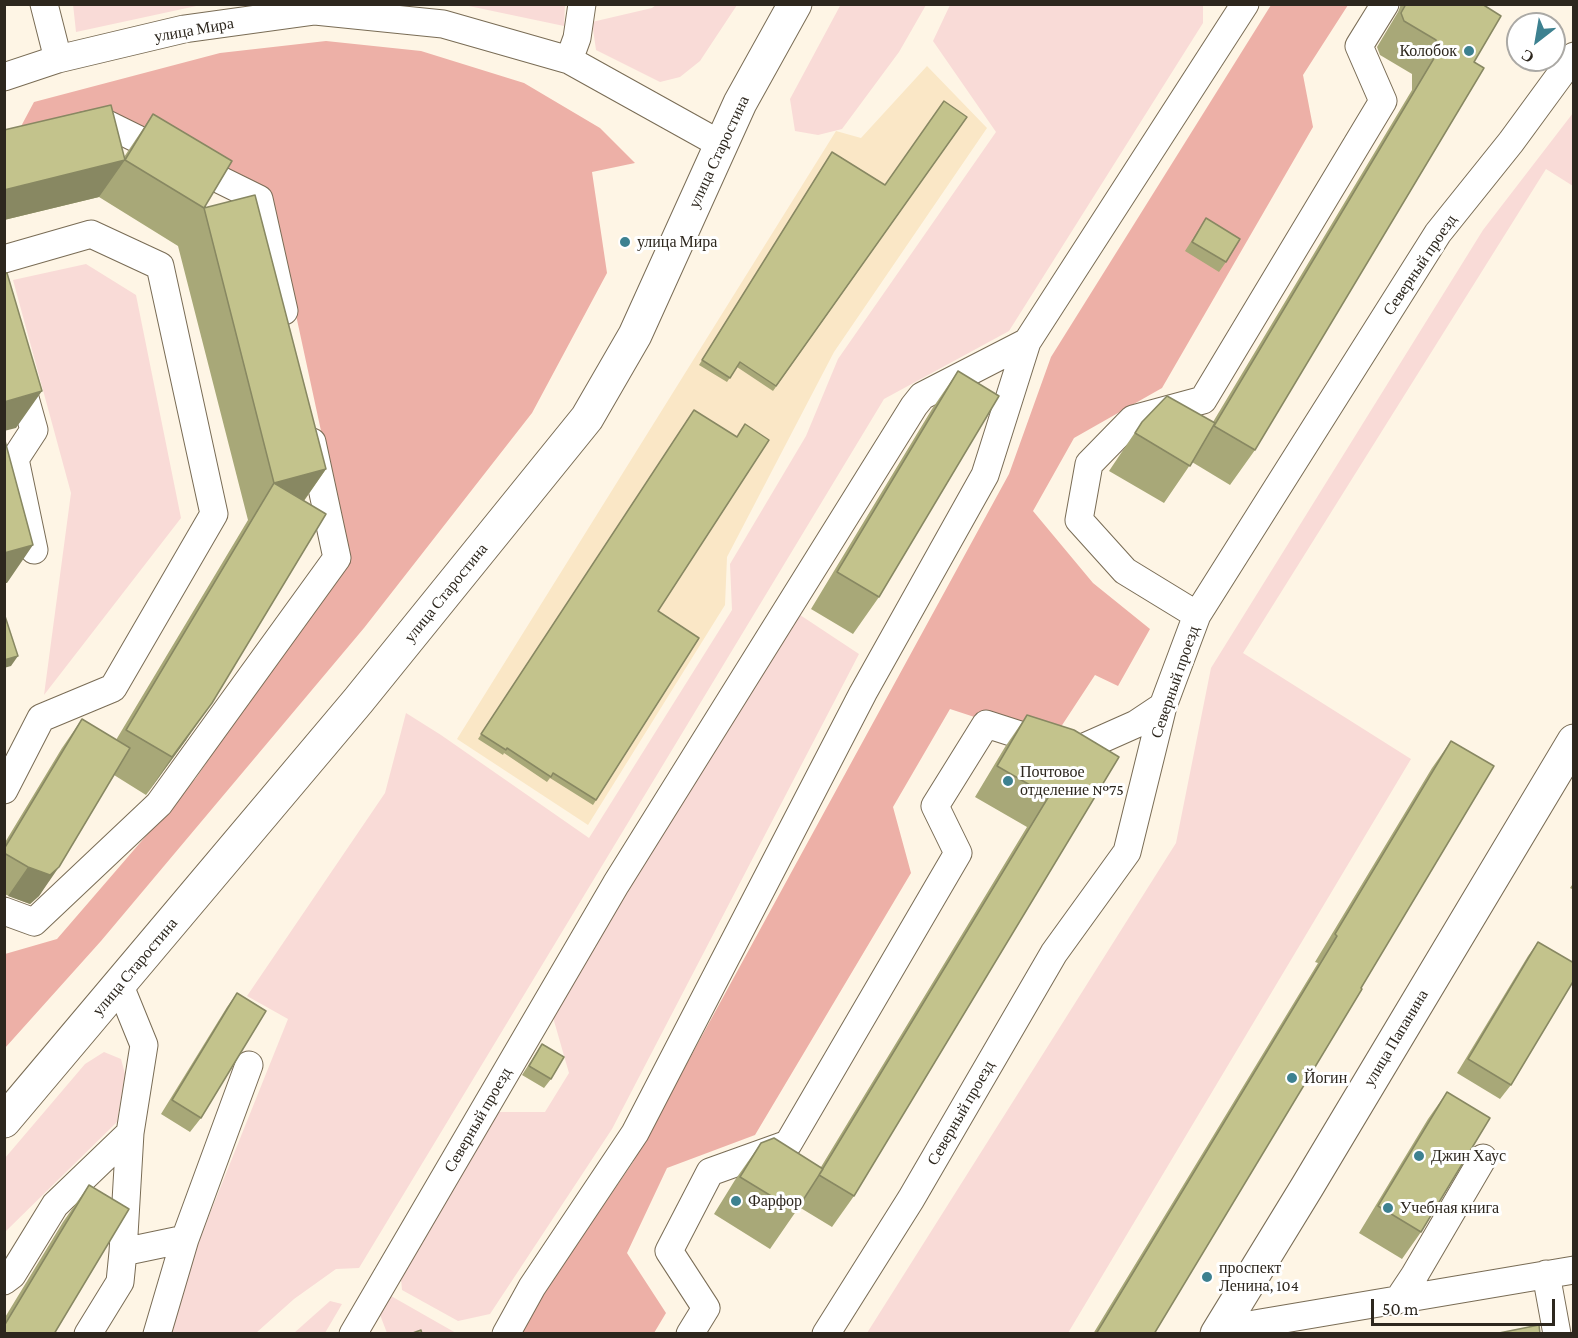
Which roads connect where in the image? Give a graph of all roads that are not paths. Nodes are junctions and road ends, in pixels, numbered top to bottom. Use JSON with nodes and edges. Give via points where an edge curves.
{"nodes":[{"id":1,"x":44,"y":4,"type":"edge"},
{"id":2,"x":582,"y":4,"type":"edge"},
{"id":3,"x":795,"y":4,"type":"edge"},
{"id":4,"x":1245,"y":4,"type":"edge"},
{"id":5,"x":1385,"y":4,"type":"edge"},
{"id":6,"x":1574,"y":56,"type":"edge"},
{"id":7,"x":58,"y":59,"type":"junction"},
{"id":8,"x":569,"y":60,"type":"junction"},
{"id":9,"x":4,"y":77,"type":"edge"},
{"id":10,"x":59,"y":132,"type":"edge"},
{"id":11,"x":720,"y":144,"type":"junction"},
{"id":12,"x":4,"y":259,"type":"edge"},
{"id":13,"x":4,"y":323,"type":"edge"},
{"id":14,"x":290,"y":338,"type":"edge"},
{"id":15,"x":1027,"y":342,"type":"junction"},
{"id":16,"x":307,"y":419,"type":"edge"},
{"id":17,"x":34,"y":550,"type":"dead end"},
{"id":18,"x":1197,"y":615,"type":"junction"},
{"id":19,"x":1163,"y":706,"type":"junction"},
{"id":20,"x":1574,"y":741,"type":"edge"},
{"id":21,"x":4,"y":790,"type":"edge"},
{"id":22,"x":4,"y":911,"type":"edge"},
{"id":23,"x":120,"y":986,"type":"junction"},
{"id":24,"x":249,"y":1065,"type":"dead end"},
{"id":25,"x":4,"y":1121,"type":"edge"},
{"id":26,"x":130,"y":1133,"type":"junction"},
{"id":27,"x":1484,"y":1158,"type":"edge"},
{"id":28,"x":186,"y":1239,"type":"junction"},
{"id":29,"x":123,"y":1252,"type":"junction"},
{"id":30,"x":1574,"y":1270,"type":"edge"},
{"id":31,"x":1546,"y":1274,"type":"junction"},
{"id":32,"x":4,"y":1281,"type":"edge"},
{"id":33,"x":1398,"y":1300,"type":"junction"},
{"id":34,"x":1218,"y":1332,"type":"edge"},
{"id":35,"x":88,"y":1334,"type":"edge"},
{"id":36,"x":157,"y":1334,"type":"edge"},
{"id":37,"x":353,"y":1334,"type":"edge"},
{"id":38,"x":506,"y":1334,"type":"edge"},
{"id":39,"x":690,"y":1334,"type":"edge"},
{"id":40,"x":826,"y":1334,"type":"edge"},
{"id":41,"x":1557,"y":1334,"type":"edge"}],
"edges":[{"from":1,"to":7,"type":"street"},
{"from":2,"to":8,"type":"street"},
{"from":3,"to":11,"type":"main road","name":"улица Старостина"},
{"from":4,"to":15,"type":"street","name":"Северный проезд"},
{"from":5,"to":18,"type":"street","via":[[1359,45],[1383,101],[1203,400],[1133,420],[1089,464],[1079,520],[1125,571]]},
{"from":6,"to":18,"type":"street","name":"Северный проезд","via":[[1438,233]]},
{"from":7,"to":8,"type":"street","name":"улица Мира","via":[[184,29],[315,11],[443,24]]},
{"from":7,"to":9,"type":"street","name":"улица Мира"},
{"from":8,"to":11,"type":"street","name":"улица Мира"},
{"from":10,"to":14,"type":"street","via":[[103,122],[259,199]]},
{"from":11,"to":23,"type":"main road","name":"улица Старостина","via":[[635,335],[587,418]]},
{"from":12,"to":21,"type":"street","via":[[91,234],[160,266],[214,514],[113,688],[41,718]]},
{"from":13,"to":17,"type":"street","via":[[34,430],[15,459]]},
{"from":15,"to":37,"type":"street","name":"Северный проезд","via":[[922,396],[914,406],[616,884]]},
{"from":15,"to":38,"type":"street","name":"Северный проезд","via":[[985,476],[863,693],[635,1133],[532,1287]]},
{"from":16,"to":22,"type":"street","via":[[337,558],[159,804],[34,922]]},
{"from":18,"to":19,"type":"street","name":"Северный проезд"},
{"from":19,"to":39,"type":"street","via":[[1073,752],[986,724],[935,806],[958,853],[788,1144],[710,1172],[669,1251],[706,1308]]},
{"from":19,"to":40,"type":"street","name":"Северный проезд","via":[[1127,852],[1054,953],[905,1208]]},
{"from":20,"to":34,"type":"main road","name":"улица Папанина"},
{"from":23,"to":25,"type":"main road","name":"улица Старостина"},
{"from":23,"to":26,"type":"street","via":[[144,1045]]},
{"from":24,"to":28,"type":"street"},
{"from":26,"to":29,"type":"street"},
{"from":26,"to":32,"type":"street","via":[[55,1205],[12,1275]]},
{"from":27,"to":33,"type":"street"},
{"from":28,"to":29,"type":"street"},
{"from":28,"to":36,"type":"street"},
{"from":29,"to":35,"type":"street","via":[[120,1282]]},
{"from":30,"to":31,"type":"street"},
{"from":31,"to":33,"type":"street"},
{"from":31,"to":41,"type":"street"},
{"from":33,"to":34,"type":"street"}]}
